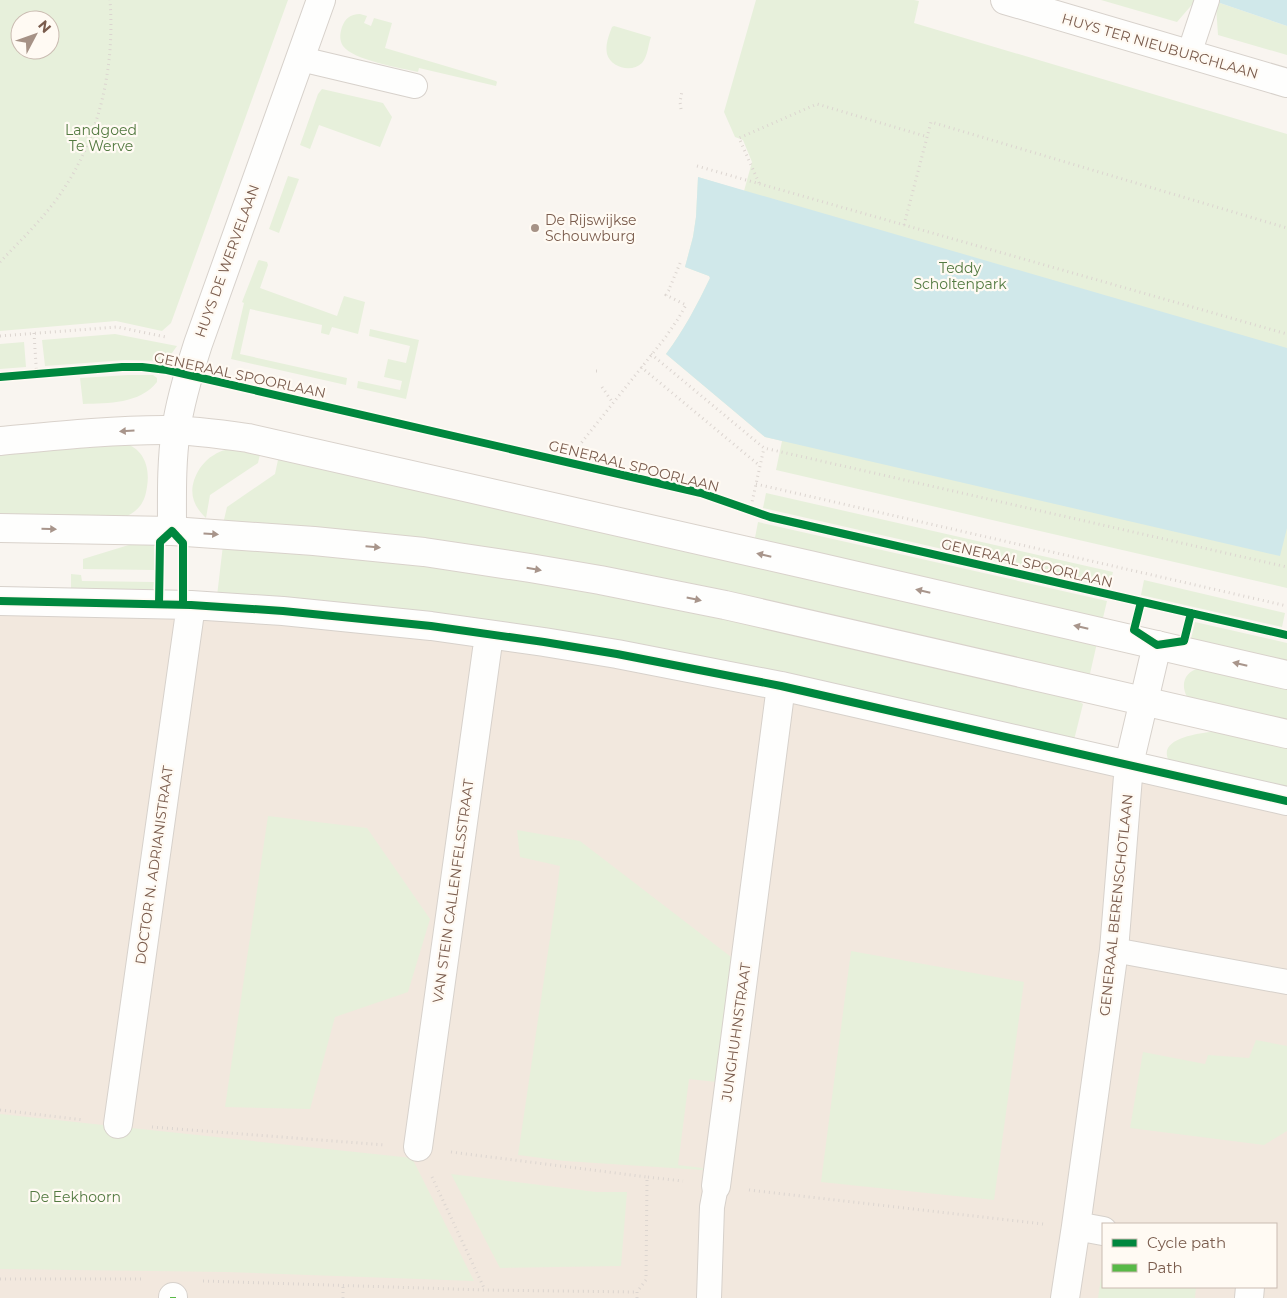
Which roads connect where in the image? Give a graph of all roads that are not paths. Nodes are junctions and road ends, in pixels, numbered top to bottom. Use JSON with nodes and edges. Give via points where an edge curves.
{"nodes":[{"id":1,"x":321,"y":0,"type":"edge"},
{"id":2,"x":1005,"y":0,"type":"edge"},
{"id":3,"x":1207,"y":1,"type":"edge"},
{"id":4,"x":1189,"y":54,"type":"junction"},
{"id":5,"x":301,"y":59,"type":"junction"},
{"id":6,"x":1287,"y":83,"type":"edge"},
{"id":7,"x":415,"y":86,"type":"dead end"},
{"id":8,"x":176,"y":430,"type":"junction"},
{"id":9,"x":0,"y":440,"type":"edge"},
{"id":10,"x":0,"y":528,"type":"edge"},
{"id":11,"x":172,"y":531,"type":"junction"},
{"id":12,"x":0,"y":601,"type":"edge"},
{"id":13,"x":191,"y":605,"type":"junction"},
{"id":14,"x":489,"y":635,"type":"junction"},
{"id":15,"x":1157,"y":645,"type":"junction"},
{"id":16,"x":1287,"y":675,"type":"edge"},
{"id":17,"x":781,"y":686,"type":"junction"},
{"id":18,"x":1144,"y":702,"type":"junction"},
{"id":19,"x":1287,"y":734,"type":"edge"},
{"id":20,"x":1129,"y":764,"type":"junction"},
{"id":21,"x":1287,"y":801,"type":"edge"},
{"id":22,"x":1114,"y":950,"type":"junction"},
{"id":23,"x":1287,"y":982,"type":"edge"},
{"id":24,"x":118,"y":1124,"type":"road end"},
{"id":25,"x":418,"y":1147,"type":"road end"},
{"id":26,"x":716,"y":1186,"type":"joint"},
{"id":27,"x":1076,"y":1226,"type":"junction"},
{"id":28,"x":1102,"y":1231,"type":"edge"},
{"id":29,"x":709,"y":1298,"type":"edge"},
{"id":30,"x":1065,"y":1298,"type":"edge"}],
"edges":[{"from":1,"to":5,"type":"street","name":"HUYS DE WERVELAAN"},
{"from":2,"to":4,"type":"street","name":"HUYS TER NIEUBURCHLAAN"},
{"from":3,"to":4,"type":"lane"},
{"from":4,"to":6,"type":"street","name":"HUYS TER NIEUBURCHLAAN"},
{"from":5,"to":7,"type":"lane"},
{"from":5,"to":8,"type":"street","name":"HUYS DE WERVELAAN","via":[[198,344]]},
{"from":8,"to":9,"type":"street","one_way":true},
{"from":8,"to":11,"type":"street","name":"HUYS DE WERVELAAN"},
{"from":15,"to":8,"type":"street","one_way":true,"via":[[248,438]]},
{"from":10,"to":11,"type":"street","one_way":true},
{"from":11,"to":18,"type":"street","one_way":true,"via":[[424,552],[592,579],[725,605]]},
{"from":12,"to":13,"type":"street"},
{"from":13,"to":14,"type":"street","via":[[368,619]]},
{"from":13,"to":24,"type":"street","name":"DOCTOR N. ADRIANISTRAAT"},
{"from":14,"to":17,"type":"street","via":[[617,654]]},
{"from":14,"to":25,"type":"street","name":"VAN STEIN CALLENFELSSTRAAT"},
{"from":16,"to":15,"type":"street","one_way":true},
{"from":15,"to":18,"type":"street","name":"GENERAAL BERENSCHOTLAAN"},
{"from":17,"to":20,"type":"street"},
{"from":17,"to":26,"type":"street","name":"JUNGHUHNSTRAAT"},
{"from":18,"to":19,"type":"street"},
{"from":18,"to":20,"type":"street","name":"GENERAAL BERENSCHOTLAAN"},
{"from":20,"to":21,"type":"street"},
{"from":20,"to":22,"type":"street","name":"GENERAAL BERENSCHOTLAAN"},
{"from":22,"to":23,"type":"lane"},
{"from":22,"to":27,"type":"street","name":"GENERAAL BERENSCHOTLAAN"},
{"from":26,"to":29,"type":"lane","via":[[712,1207]]},
{"from":27,"to":28,"type":"street"},
{"from":27,"to":30,"type":"street","name":"GENERAAL BERENSCHOTLAAN"}]}
